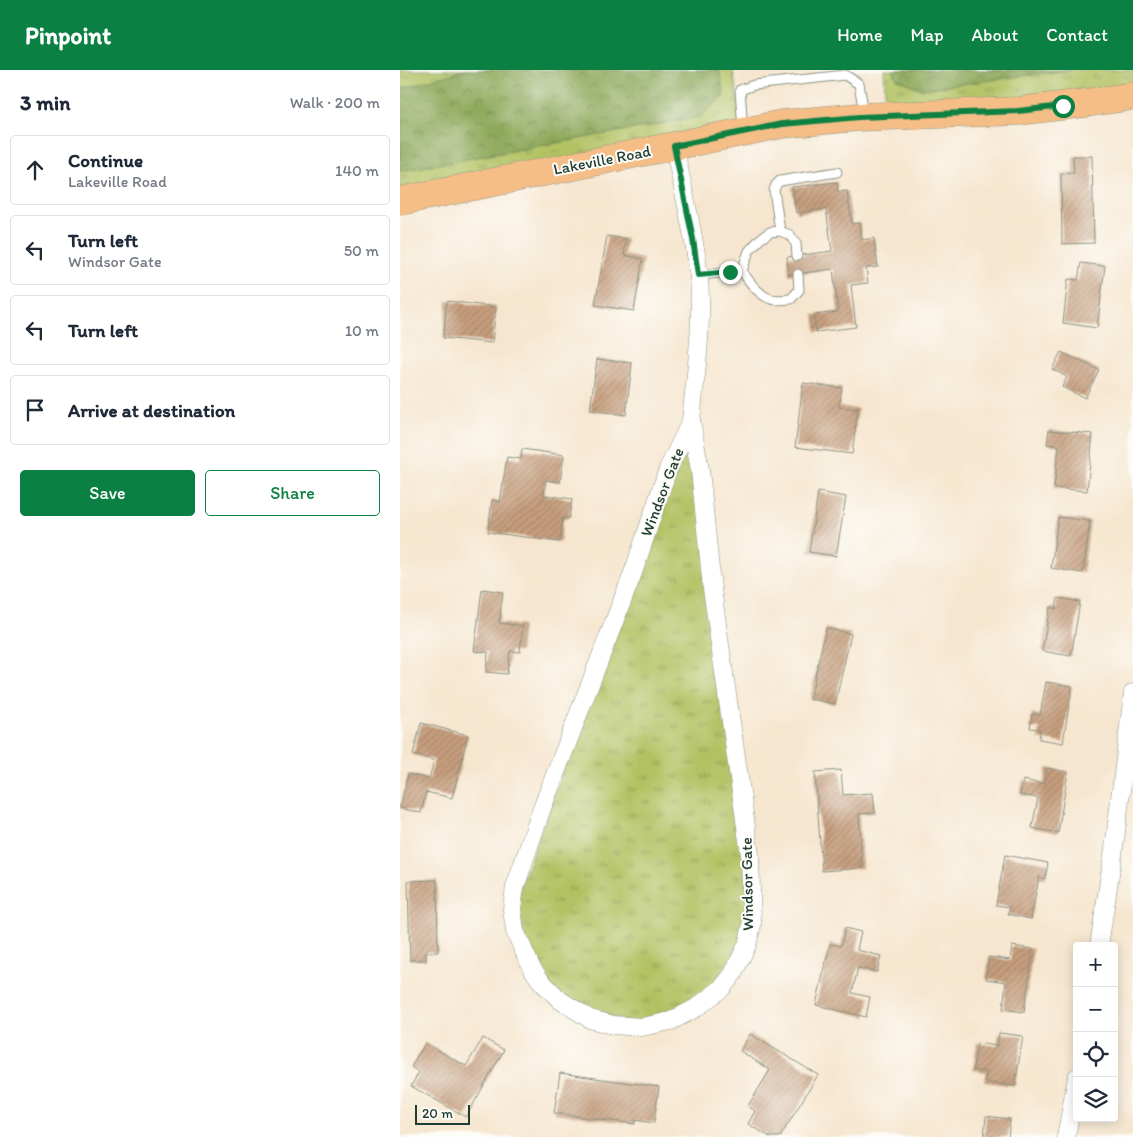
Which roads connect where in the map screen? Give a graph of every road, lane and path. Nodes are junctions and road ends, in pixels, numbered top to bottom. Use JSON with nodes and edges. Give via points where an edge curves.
{"nodes":[{"id":1,"x":1133,"y":96,"type":"edge"},
{"id":2,"x":865,"y":117,"type":"junction"},
{"id":3,"x":743,"y":132,"type":"junction"},
{"id":4,"x":674,"y":146,"type":"junction"},
{"id":5,"x":837,"y":172,"type":"dead end"},
{"id":6,"x":400,"y":201,"type":"edge"},
{"id":7,"x":780,"y":231,"type":"junction"},
{"id":8,"x":797,"y":256,"type":"dead end"},
{"id":9,"x":742,"y":271,"type":"junction"},
{"id":10,"x":798,"y":274,"type":"dead end"},
{"id":11,"x":698,"y":275,"type":"junction"},
{"id":12,"x":691,"y":421,"type":"junction"},
{"id":13,"x":1133,"y":693,"type":"edge"},
{"id":14,"x":1100,"y":942,"type":"edge"},
{"id":15,"x":1073,"y":1099,"type":"edge"},
{"id":16,"x":1066,"y":1137,"type":"edge"}],
"edges":[{"from":1,"to":2,"type":"main road","name":"Lakeville Road","via":[[1018,111]]},
{"from":2,"to":3,"type":"main road","name":"Lakeville Road","via":[[782,124]]},
{"from":2,"to":3,"type":"lane","via":[[858,84],[845,75],[754,85],[740,90]]},
{"from":3,"to":4,"type":"main road","name":"Lakeville Road"},
{"from":4,"to":6,"type":"main road","name":"Lakeville Road"},
{"from":4,"to":11,"type":"street","name":"Windsor Gate"},
{"from":5,"to":7,"type":"lane","via":[[780,181],[776,185]]},
{"from":7,"to":8,"type":"lane","via":[[790,235],[796,244]]},
{"from":7,"to":9,"type":"lane","via":[[770,232],[760,239],[749,251]]},
{"from":9,"to":10,"type":"lane","via":[[761,293],[772,299],[791,298],[799,290]]},
{"from":9,"to":11,"type":"lane"},
{"from":11,"to":12,"type":"street","name":"Windsor Gate","via":[[700,342]]},
{"from":12,"to":12,"type":"street","name":"Windsor Gate","via":[[668,469],[633,573],[541,810],[515,887],[512,909],[515,931],[541,981],[560,1000],[590,1019],[613,1025],[642,1027],[672,1021],[696,1008],[722,988],[733,974],[747,945],[752,925],[750,855]]},
{"from":13,"to":14,"type":"street"},
{"from":15,"to":16,"type":"street"}]}
